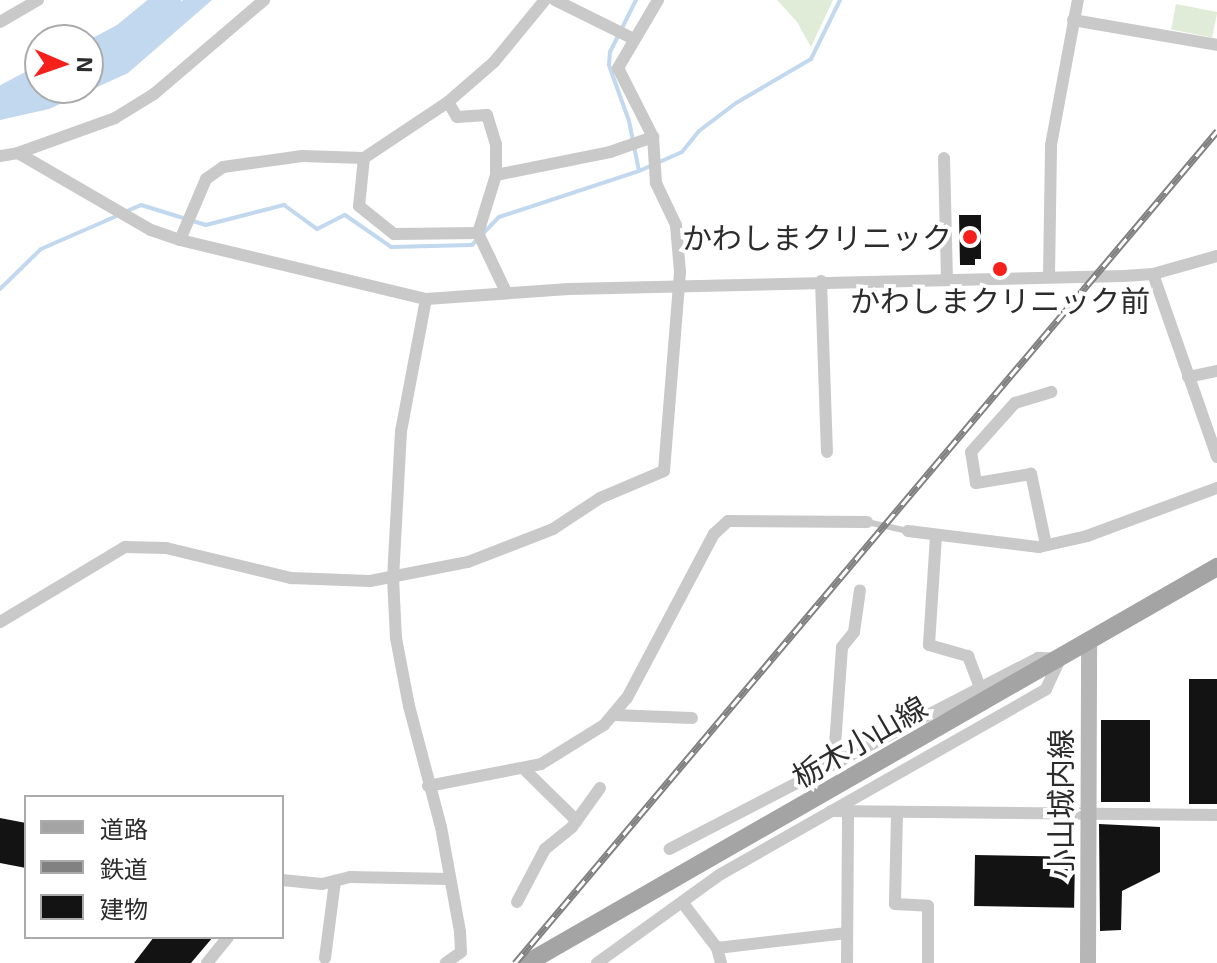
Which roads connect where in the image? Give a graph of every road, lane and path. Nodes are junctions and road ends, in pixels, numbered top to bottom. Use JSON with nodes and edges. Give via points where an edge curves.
{"nodes":[{"id":1,"x":38,"y":0,"type":"edge"},
{"id":2,"x":264,"y":0,"type":"edge"},
{"id":3,"x":545,"y":0,"type":"edge"},
{"id":4,"x":555,"y":0,"type":"edge"},
{"id":5,"x":658,"y":0,"type":"edge"},
{"id":6,"x":1078,"y":0,"type":"edge"},
{"id":7,"x":1073,"y":20,"type":"junction"},
{"id":8,"x":0,"y":22,"type":"edge"},
{"id":9,"x":632,"y":38,"type":"junction"},
{"id":10,"x":1217,"y":45,"type":"edge"},
{"id":11,"x":448,"y":102,"type":"junction"},
{"id":12,"x":653,"y":137,"type":"junction"},
{"id":13,"x":18,"y":153,"type":"junction"},
{"id":14,"x":0,"y":156,"type":"edge"},
{"id":15,"x":364,"y":158,"type":"junction"},
{"id":16,"x":944,"y":158,"type":"dead end"},
{"id":17,"x":496,"y":175,"type":"junction"},
{"id":18,"x":478,"y":233,"type":"junction"},
{"id":19,"x":180,"y":240,"type":"junction"},
{"id":20,"x":1217,"y":256,"type":"edge"},
{"id":21,"x":1153,"y":274,"type":"junction"},
{"id":22,"x":1049,"y":276,"type":"junction"},
{"id":23,"x":947,"y":277,"type":"junction"},
{"id":24,"x":821,"y":281,"type":"junction"},
{"id":25,"x":677,"y":287,"type":"junction"},
{"id":26,"x":506,"y":292,"type":"junction"},
{"id":27,"x":426,"y":299,"type":"junction"},
{"id":28,"x":1217,"y":371,"type":"edge"},
{"id":29,"x":1188,"y":377,"type":"junction"},
{"id":30,"x":1051,"y":392,"type":"dead end"},
{"id":31,"x":827,"y":452,"type":"dead end"},
{"id":32,"x":1217,"y":457,"type":"edge"},
{"id":33,"x":1217,"y":488,"type":"edge"},
{"id":34,"x":867,"y":522,"type":"joint"},
{"id":35,"x":908,"y":531,"type":"joint"},
{"id":36,"x":936,"y":536,"type":"junction"},
{"id":37,"x":1046,"y":545,"type":"junction"},
{"id":38,"x":1217,"y":567,"type":"edge"},
{"id":39,"x":393,"y":577,"type":"junction"},
{"id":40,"x":860,"y":590,"type":"dead end"},
{"id":41,"x":0,"y":622,"type":"edge"},
{"id":42,"x":1089,"y":645,"type":"junction"},
{"id":43,"x":1060,"y":659,"type":"junction"},
{"id":44,"x":980,"y":688,"type":"junction"},
{"id":45,"x":613,"y":715,"type":"junction"},
{"id":46,"x":692,"y":718,"type":"dead end"},
{"id":47,"x":841,"y":761,"type":"junction"},
{"id":48,"x":524,"y":769,"type":"junction"},
{"id":49,"x":428,"y":786,"type":"junction"},
{"id":50,"x":600,"y":788,"type":"dead end"},
{"id":51,"x":831,"y":811,"type":"junction"},
{"id":52,"x":848,"y":814,"type":"junction"},
{"id":53,"x":897,"y":814,"type":"junction"},
{"id":54,"x":1088,"y":814,"type":"junction"},
{"id":55,"x":1217,"y":815,"type":"edge"},
{"id":56,"x":577,"y":821,"type":"junction"},
{"id":57,"x":670,"y":849,"type":"dead end"},
{"id":58,"x":449,"y":879,"type":"junction"},
{"id":59,"x":284,"y":880,"type":"edge"},
{"id":60,"x":335,"y":881,"type":"junction"},
{"id":61,"x":517,"y":902,"type":"dead end"},
{"id":62,"x":682,"y":902,"type":"junction"},
{"id":63,"x":847,"y":933,"type":"junction"},
{"id":64,"x":226,"y":939,"type":"edge"},
{"id":65,"x":717,"y":948,"type":"junction"},
{"id":66,"x":325,"y":958,"type":"dead end"},
{"id":67,"x":207,"y":963,"type":"edge"},
{"id":68,"x":446,"y":963,"type":"edge"},
{"id":69,"x":527,"y":963,"type":"edge"},
{"id":70,"x":597,"y":963,"type":"edge"},
{"id":71,"x":721,"y":963,"type":"edge"},
{"id":72,"x":847,"y":963,"type":"edge"},
{"id":73,"x":928,"y":963,"type":"edge"},
{"id":74,"x":1088,"y":963,"type":"edge"}],
"edges":[{"from":1,"to":8,"type":"street"},
{"from":2,"to":13,"type":"street","via":[[189,68],[141,102],[67,138]]},
{"from":3,"to":11,"type":"street","via":[[494,62]]},
{"from":4,"to":9,"type":"street"},
{"from":5,"to":9,"type":"street"},
{"from":6,"to":7,"type":"street"},
{"from":7,"to":10,"type":"street"},
{"from":7,"to":22,"type":"street","via":[[1051,145]]},
{"from":9,"to":12,"type":"street","via":[[618,68]]},
{"from":11,"to":15,"type":"street"},
{"from":11,"to":17,"type":"street","via":[[457,117],[487,115],[496,144]]},
{"from":12,"to":17,"type":"street","via":[[610,152]]},
{"from":12,"to":25,"type":"street","via":[[656,183],[676,225]]},
{"from":13,"to":14,"type":"street"},
{"from":13,"to":19,"type":"street","via":[[151,230]]},
{"from":15,"to":18,"type":"street","via":[[359,206],[394,234]]},
{"from":15,"to":19,"type":"street","via":[[302,156],[223,167],[206,179]]},
{"from":16,"to":23,"type":"street"},
{"from":17,"to":18,"type":"street"},
{"from":18,"to":26,"type":"street"},
{"from":19,"to":27,"type":"street"},
{"from":20,"to":21,"type":"street"},
{"from":21,"to":22,"type":"street"},
{"from":21,"to":29,"type":"street"},
{"from":22,"to":23,"type":"street"},
{"from":23,"to":24,"type":"street"},
{"from":24,"to":25,"type":"street"},
{"from":24,"to":31,"type":"street"},
{"from":25,"to":26,"type":"street"},
{"from":25,"to":39,"type":"street","via":[[664,471],[600,498],[525,540],[468,562]]},
{"from":26,"to":27,"type":"street"},
{"from":27,"to":39,"type":"street","via":[[401,431]]},
{"from":28,"to":29,"type":"street"},
{"from":29,"to":32,"type":"street"},
{"from":30,"to":37,"type":"street","via":[[1015,403],[971,452],[976,483],[1031,474]]},
{"from":33,"to":37,"type":"street","via":[[1087,536]]},
{"from":34,"to":35,"type":"lane"},
{"from":34,"to":45,"type":"street","via":[[728,521],[714,534],[664,635]]},
{"from":35,"to":36,"type":"street"},
{"from":36,"to":37,"type":"street"},
{"from":36,"to":44,"type":"street","via":[[929,645],[968,656]]},
{"from":38,"to":42,"type":"main road","name":"栃木小山線"},
{"from":39,"to":41,"type":"street","via":[[291,578],[166,548],[125,547]]},
{"from":39,"to":49,"type":"street","via":[[396,638]]},
{"from":40,"to":47,"type":"street","via":[[854,632],[842,647],[835,745]]},
{"from":42,"to":43,"type":"main road","name":"栃木小山線"},
{"from":42,"to":54,"type":"main road","name":"小山城内線"},
{"from":43,"to":44,"type":"street","via":[[1038,658]]},
{"from":43,"to":51,"type":"street","via":[[1046,689]]},
{"from":43,"to":69,"type":"main road","name":"栃木小山線"},
{"from":44,"to":47,"type":"street"},
{"from":45,"to":46,"type":"street"},
{"from":45,"to":48,"type":"street","via":[[569,752]]},
{"from":47,"to":57,"type":"street"},
{"from":48,"to":49,"type":"street","via":[[462,775]]},
{"from":48,"to":56,"type":"street"},
{"from":49,"to":58,"type":"street"},
{"from":50,"to":56,"type":"street"},
{"from":51,"to":52,"type":"street"},
{"from":51,"to":62,"type":"street"},
{"from":52,"to":53,"type":"street"},
{"from":52,"to":63,"type":"street"},
{"from":53,"to":54,"type":"street"},
{"from":53,"to":73,"type":"street","via":[[895,904],[928,906]]},
{"from":54,"to":55,"type":"street"},
{"from":54,"to":74,"type":"main road","name":"小山城内線"},
{"from":56,"to":61,"type":"street","via":[[545,849]]},
{"from":58,"to":60,"type":"street","via":[[379,876]]},
{"from":58,"to":68,"type":"street","via":[[461,952]]},
{"from":59,"to":60,"type":"street"},
{"from":60,"to":66,"type":"street"},
{"from":62,"to":65,"type":"street"},
{"from":62,"to":70,"type":"street"},
{"from":63,"to":65,"type":"street"},
{"from":63,"to":72,"type":"street"},
{"from":64,"to":67,"type":"street"},
{"from":65,"to":71,"type":"street"}]}
